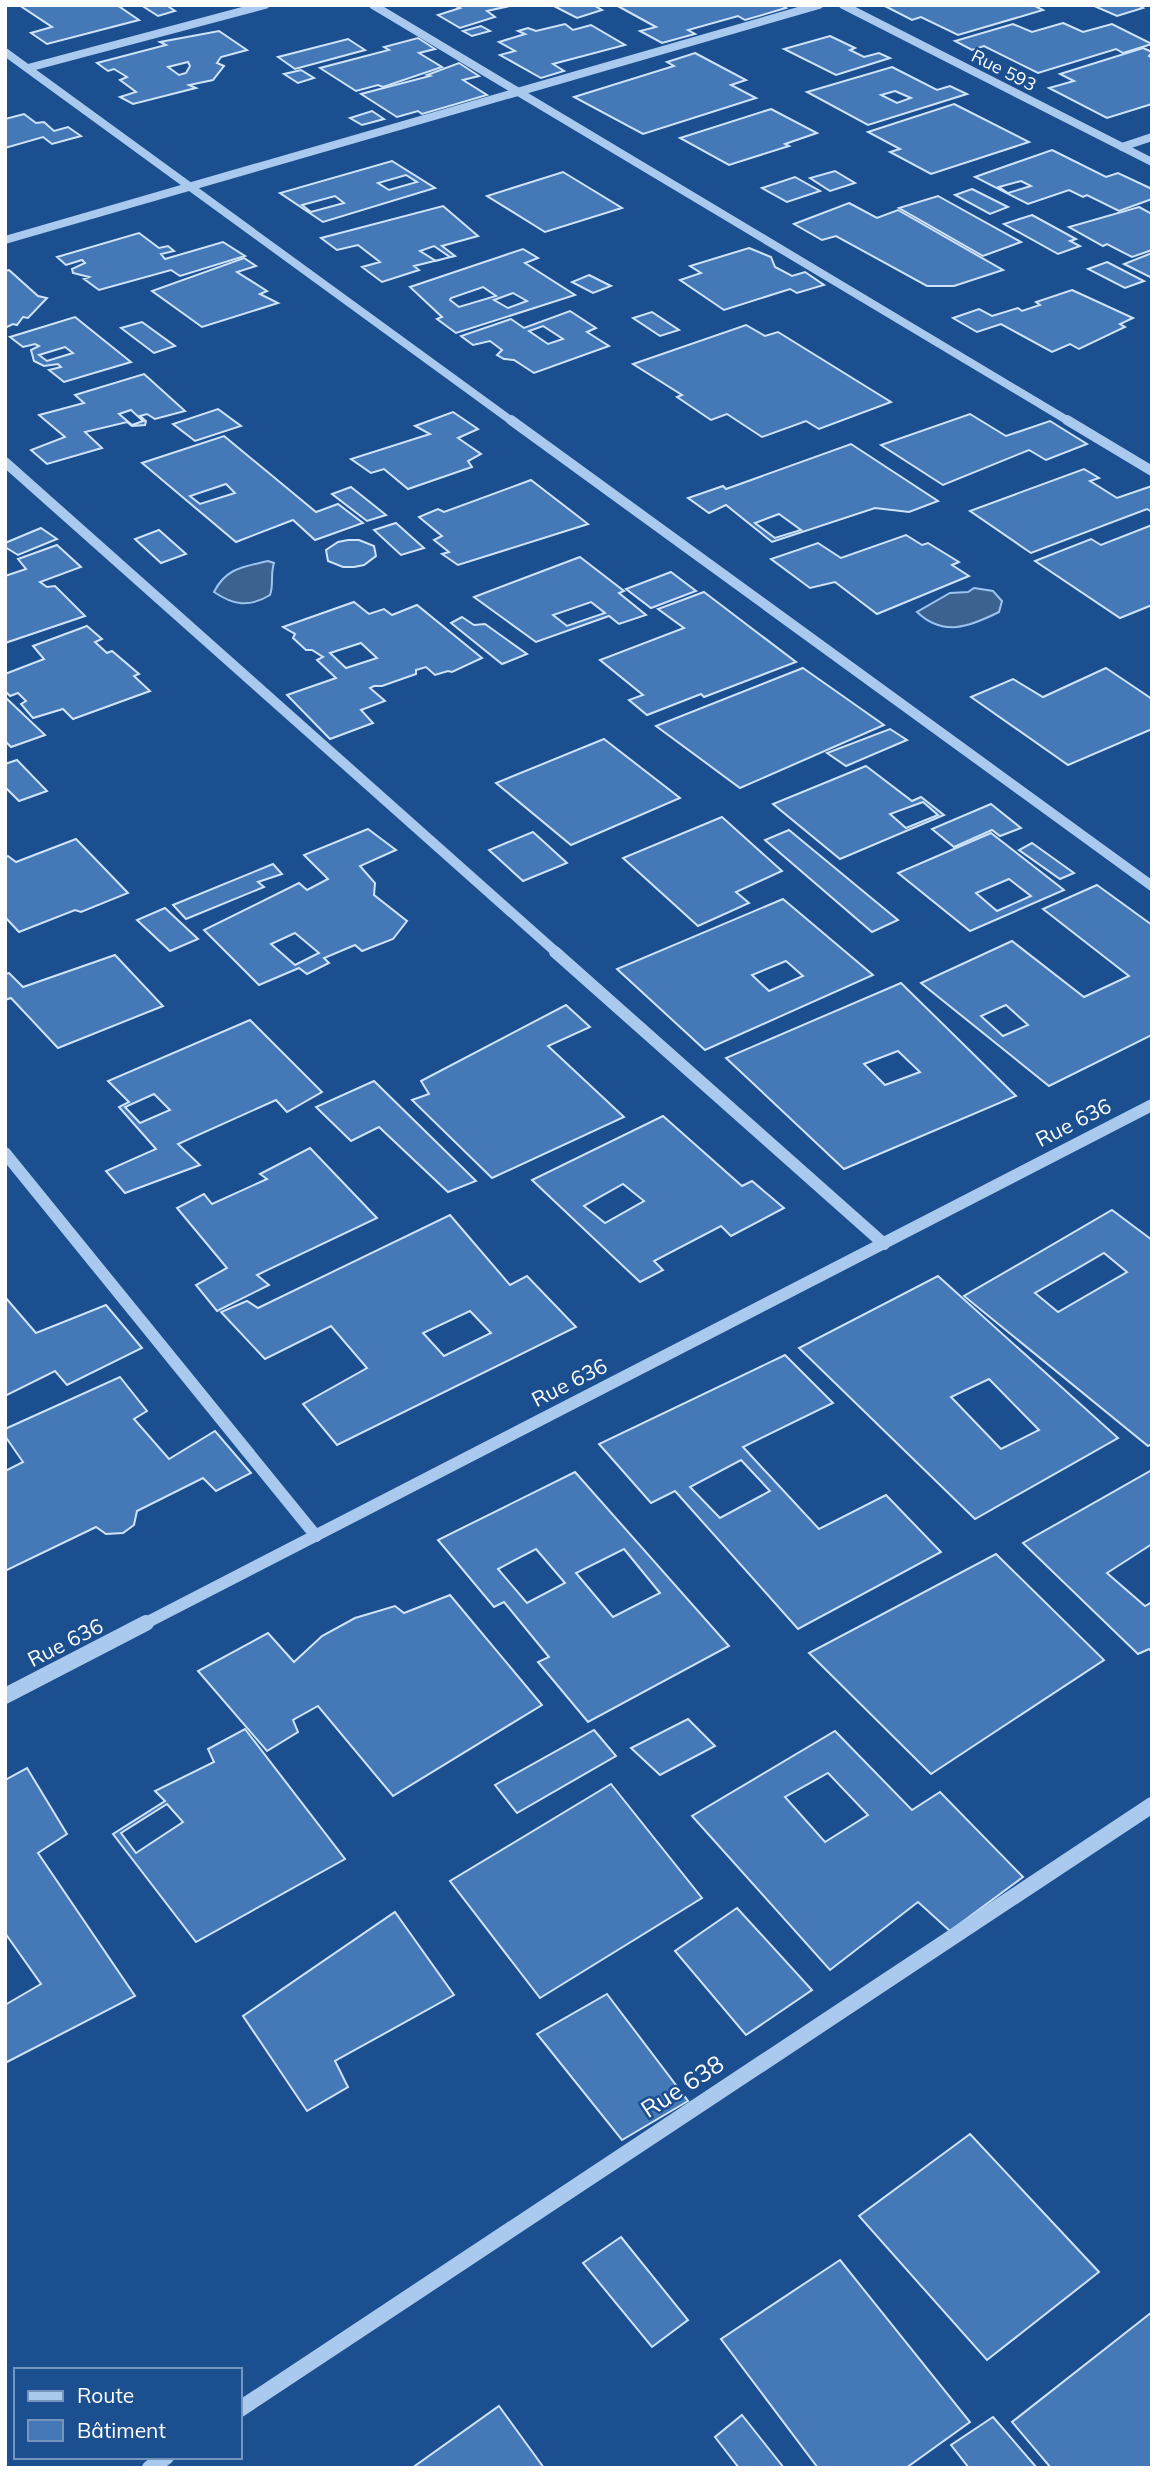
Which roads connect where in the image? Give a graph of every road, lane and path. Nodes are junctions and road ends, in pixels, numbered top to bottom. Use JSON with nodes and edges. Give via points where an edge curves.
{"nodes":[{"id":1,"x":265,"y":5,"type":"edge"},
{"id":2,"x":373,"y":5,"type":"edge"},
{"id":3,"x":820,"y":5,"type":"edge"},
{"id":4,"x":843,"y":5,"type":"edge"},
{"id":5,"x":5,"y":52,"type":"edge"},
{"id":6,"x":27,"y":68,"type":"junction"},
{"id":7,"x":516,"y":93,"type":"junction"},
{"id":8,"x":1152,"y":137,"type":"edge"},
{"id":9,"x":1122,"y":147,"type":"junction"},
{"id":10,"x":1152,"y":162,"type":"edge"},
{"id":11,"x":190,"y":187,"type":"junction"},
{"id":12,"x":5,"y":240,"type":"edge"},
{"id":13,"x":5,"y":462,"type":"edge"},
{"id":14,"x":1152,"y":471,"type":"edge"},
{"id":15,"x":1152,"y":886,"type":"edge"},
{"id":16,"x":1152,"y":1105,"type":"edge"},
{"id":17,"x":5,"y":1153,"type":"edge"},
{"id":18,"x":884,"y":1244,"type":"junction"},
{"id":19,"x":316,"y":1536,"type":"junction"},
{"id":20,"x":5,"y":1696,"type":"edge"},
{"id":21,"x":1152,"y":1805,"type":"edge"},
{"id":22,"x":242,"y":2408,"type":"edge"}],
"edges":[{"from":1,"to":6,"type":"street"},
{"from":2,"to":7,"type":"street"},
{"from":3,"to":7,"type":"street"},
{"from":4,"to":9,"type":"street","name":"Rue 593"},
{"from":5,"to":6,"type":"street"},
{"from":6,"to":11,"type":"street"},
{"from":7,"to":11,"type":"street"},
{"from":7,"to":14,"type":"street"},
{"from":8,"to":9,"type":"street"},
{"from":9,"to":10,"type":"street","name":"Rue 593"},
{"from":11,"to":12,"type":"street"},
{"from":11,"to":15,"type":"street"},
{"from":13,"to":18,"type":"street"},
{"from":16,"to":18,"type":"street","name":"Rue 636"},
{"from":17,"to":19,"type":"street"},
{"from":18,"to":19,"type":"street","name":"Rue 636"},
{"from":19,"to":20,"type":"street","name":"Rue 636"},
{"from":21,"to":22,"type":"street","name":"Rue 638"}]}
